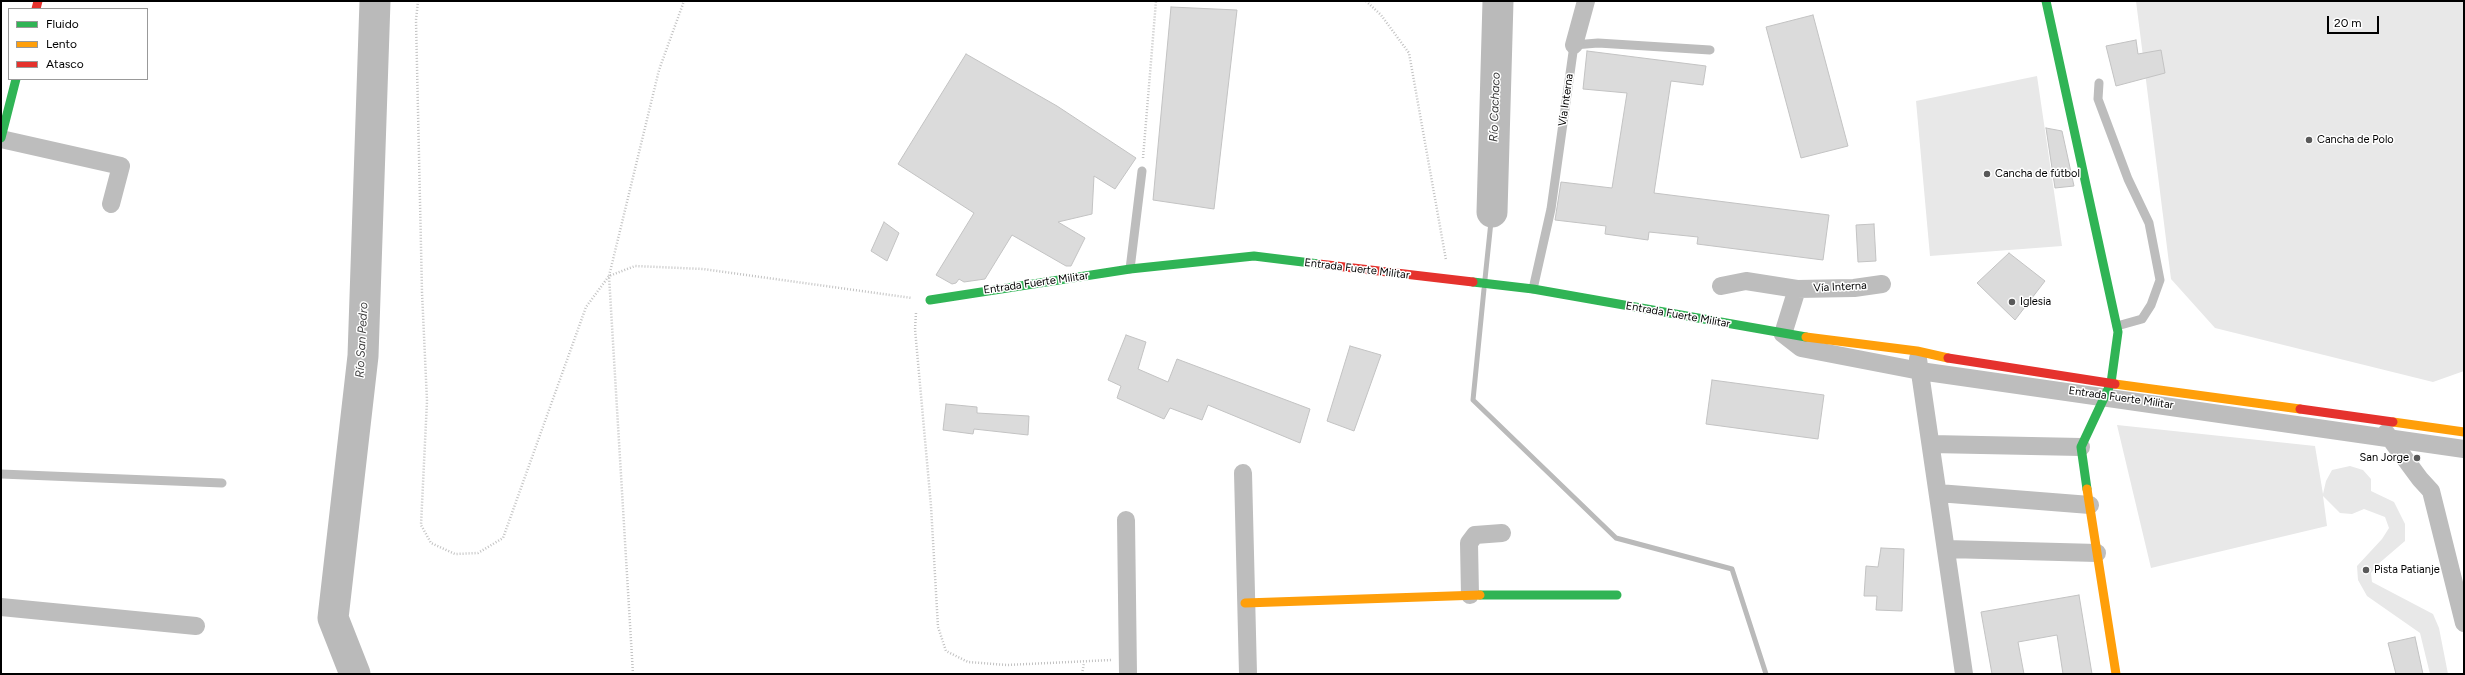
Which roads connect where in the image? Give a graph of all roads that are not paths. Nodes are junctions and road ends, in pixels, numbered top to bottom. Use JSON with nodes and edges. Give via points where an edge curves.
{"nodes":[{"id":1,"x":1586,"y":1,"type":"edge"},
{"id":2,"x":2046,"y":1,"type":"edge"},
{"id":3,"x":1574,"y":45,"type":"junction"},
{"id":4,"x":1710,"y":50,"type":"dead end"},
{"id":5,"x":11,"y":80,"type":"edge"},
{"id":6,"x":2099,"y":83,"type":"dead end"},
{"id":7,"x":1,"y":139,"type":"edge"},
{"id":8,"x":1142,"y":171,"type":"road end"},
{"id":9,"x":111,"y":204,"type":"dead end"},
{"id":10,"x":1130,"y":269,"type":"junction"},
{"id":11,"x":1882,"y":284,"type":"dead end"},
{"id":12,"x":1721,"y":286,"type":"dead end"},
{"id":13,"x":1530,"y":289,"type":"junction"},
{"id":14,"x":1797,"y":289,"type":"junction"},
{"id":15,"x":930,"y":300,"type":"road end"},
{"id":16,"x":2116,"y":326,"type":"junction"},
{"id":17,"x":1783,"y":334,"type":"junction"},
{"id":18,"x":1916,"y":351,"type":"junction"},
{"id":19,"x":1920,"y":371,"type":"junction"},
{"id":20,"x":2108,"y":389,"type":"junction"},
{"id":21,"x":2376,"y":419,"type":"junction"},
{"id":22,"x":2464,"y":432,"type":"edge"},
{"id":23,"x":2390,"y":438,"type":"junction"},
{"id":24,"x":1931,"y":444,"type":"junction"},
{"id":25,"x":2081,"y":448,"type":"junction"},
{"id":26,"x":2464,"y":449,"type":"edge"},
{"id":27,"x":1243,"y":473,"type":"dead end"},
{"id":28,"x":1,"y":474,"type":"edge"},
{"id":29,"x":222,"y":484,"type":"dead end"},
{"id":30,"x":1938,"y":493,"type":"junction"},
{"id":31,"x":2090,"y":505,"type":"junction"},
{"id":32,"x":1126,"y":520,"type":"dead end"},
{"id":33,"x":1502,"y":533,"type":"dead end"},
{"id":34,"x":1947,"y":549,"type":"junction"},
{"id":35,"x":2097,"y":553,"type":"junction"},
{"id":36,"x":1470,"y":596,"type":"junction"},
{"id":37,"x":1617,"y":596,"type":"dead end"},
{"id":38,"x":1245,"y":604,"type":"junction"},
{"id":39,"x":1,"y":607,"type":"edge"},
{"id":40,"x":2464,"y":623,"type":"edge"},
{"id":41,"x":196,"y":626,"type":"dead end"},
{"id":42,"x":1128,"y":666,"type":"edge"},
{"id":43,"x":1248,"y":674,"type":"edge"},
{"id":44,"x":1964,"y":674,"type":"edge"},
{"id":45,"x":2116,"y":674,"type":"edge"}],
"edges":[{"from":1,"to":3,"type":"street"},
{"from":2,"to":16,"type":"street"},
{"from":3,"to":4,"type":"lane","via":[[1598,43]]},
{"from":3,"to":13,"type":"lane","name":"Vía Interna","via":[[1551,209]]},
{"from":5,"to":7,"type":"street"},
{"from":6,"to":16,"type":"lane","via":[[2098,99],[2128,179],[2149,223],[2160,280],[2151,305],[2142,319]]},
{"from":7,"to":9,"type":"street","via":[[121,166]]},
{"from":8,"to":10,"type":"lane"},
{"from":10,"to":13,"type":"street","name":"Entrada Fuerte Militar","via":[[1254,256]]},
{"from":10,"to":15,"type":"street","name":"Entrada Fuerte Militar"},
{"from":11,"to":14,"type":"street","name":"Vía Interna","via":[[1854,288]]},
{"from":12,"to":14,"type":"street","name":"Vía Interna","via":[[1746,281]]},
{"from":13,"to":17,"type":"street","name":"Entrada Fuerte Militar"},
{"from":14,"to":17,"type":"street","name":"Vía Interna"},
{"from":16,"to":20,"type":"street"},
{"from":17,"to":18,"type":"street","name":"Entrada Fuerte Militar"},
{"from":17,"to":19,"type":"street","name":"Entrada Fuerte Militar","via":[[1801,348]]},
{"from":18,"to":19,"type":"street"},
{"from":18,"to":20,"type":"street","name":"Entrada Fuerte Militar"},
{"from":19,"to":20,"type":"street","name":"Entrada Fuerte Militar"},
{"from":19,"to":24,"type":"street"},
{"from":20,"to":21,"type":"street","name":"Entrada Fuerte Militar"},
{"from":20,"to":23,"type":"street","name":"Entrada Fuerte Militar"},
{"from":20,"to":25,"type":"street"},
{"from":21,"to":22,"type":"street","name":"Entrada Fuerte Militar"},
{"from":21,"to":23,"type":"street"},
{"from":23,"to":26,"type":"street","name":"Entrada Fuerte Militar"},
{"from":23,"to":40,"type":"street","via":[[2431,491]]},
{"from":24,"to":25,"type":"street"},
{"from":24,"to":30,"type":"street"},
{"from":25,"to":31,"type":"street"},
{"from":27,"to":38,"type":"street"},
{"from":28,"to":29,"type":"lane"},
{"from":30,"to":31,"type":"street"},
{"from":30,"to":34,"type":"street"},
{"from":31,"to":35,"type":"street"},
{"from":32,"to":42,"type":"street"},
{"from":33,"to":36,"type":"street","via":[[1475,535],[1469,544]]},
{"from":34,"to":35,"type":"street"},
{"from":34,"to":44,"type":"street"},
{"from":35,"to":45,"type":"street"},
{"from":36,"to":37,"type":"street"},
{"from":36,"to":38,"type":"street"},
{"from":38,"to":43,"type":"street"},
{"from":39,"to":41,"type":"street"}]}
